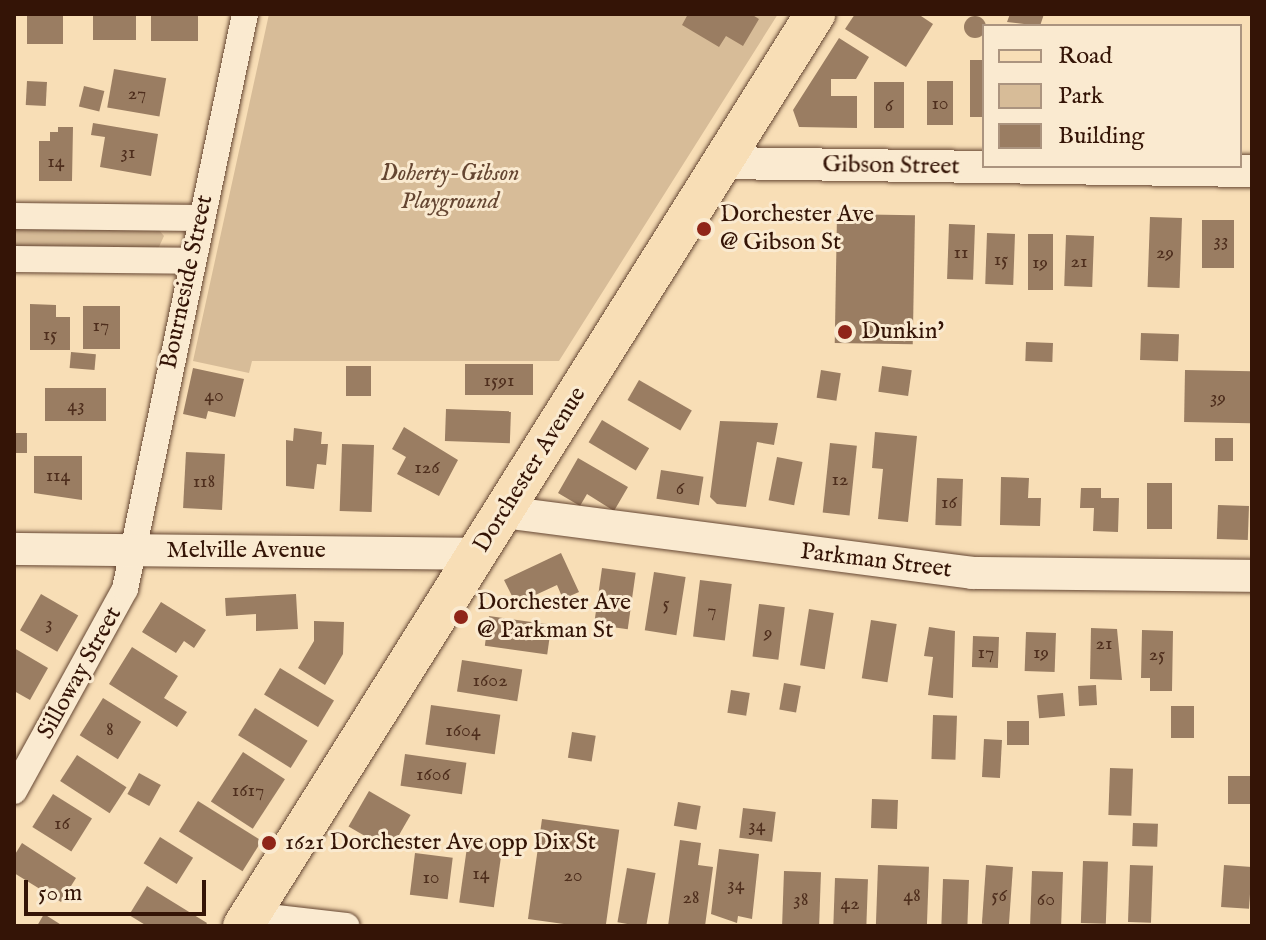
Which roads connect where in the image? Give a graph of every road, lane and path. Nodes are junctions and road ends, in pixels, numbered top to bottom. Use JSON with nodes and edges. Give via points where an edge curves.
{"nodes":[{"id":1,"x":245,"y":14,"type":"edge"},
{"id":2,"x":815,"y":14,"type":"edge"},
{"id":3,"x":723,"y":163,"type":"junction"},
{"id":4,"x":982,"y":167,"type":"edge"},
{"id":5,"x":1054,"y":168,"type":"edge"},
{"id":6,"x":1252,"y":171,"type":"edge"},
{"id":7,"x":14,"y":216,"type":"edge"},
{"id":8,"x":201,"y":218,"type":"junction"},
{"id":9,"x":14,"y":259,"type":"edge"},
{"id":10,"x":192,"y":261,"type":"junction"},
{"id":11,"x":503,"y":512,"type":"junction"},
{"id":12,"x":14,"y":549,"type":"edge"},
{"id":13,"x":129,"y":550,"type":"junction"},
{"id":14,"x":477,"y":554,"type":"junction"},
{"id":15,"x":1252,"y":576,"type":"edge"},
{"id":16,"x":14,"y":791,"type":"edge"},
{"id":17,"x":246,"y":920,"type":"edge"},
{"id":18,"x":346,"y":926,"type":"edge"}],
"edges":[{"from":1,"to":8,"type":"street","name":"Bourneside Street"},
{"from":2,"to":3,"type":"main road","name":"Dorchester Avenue"},
{"from":3,"to":4,"type":"street","name":"Gibson Street"},
{"from":3,"to":11,"type":"main road","name":"Dorchester Avenue"},
{"from":5,"to":6,"type":"street","name":"Gibson Street"},
{"from":7,"to":8,"type":"street"},
{"from":8,"to":10,"type":"street","name":"Bourneside Street"},
{"from":9,"to":10,"type":"street"},
{"from":10,"to":13,"type":"street","name":"Bourneside Street"},
{"from":11,"to":14,"type":"main road","name":"Dorchester Avenue"},
{"from":11,"to":15,"type":"street","name":"Parkman Street","via":[[972,573]]},
{"from":12,"to":13,"type":"street","name":"Melville Avenue"},
{"from":13,"to":14,"type":"street","name":"Melville Avenue"},
{"from":13,"to":16,"type":"street","name":"Silloway Street","via":[[118,608]]},
{"from":14,"to":17,"type":"main road","name":"Dorchester Avenue"},
{"from":17,"to":18,"type":"street"}]}
